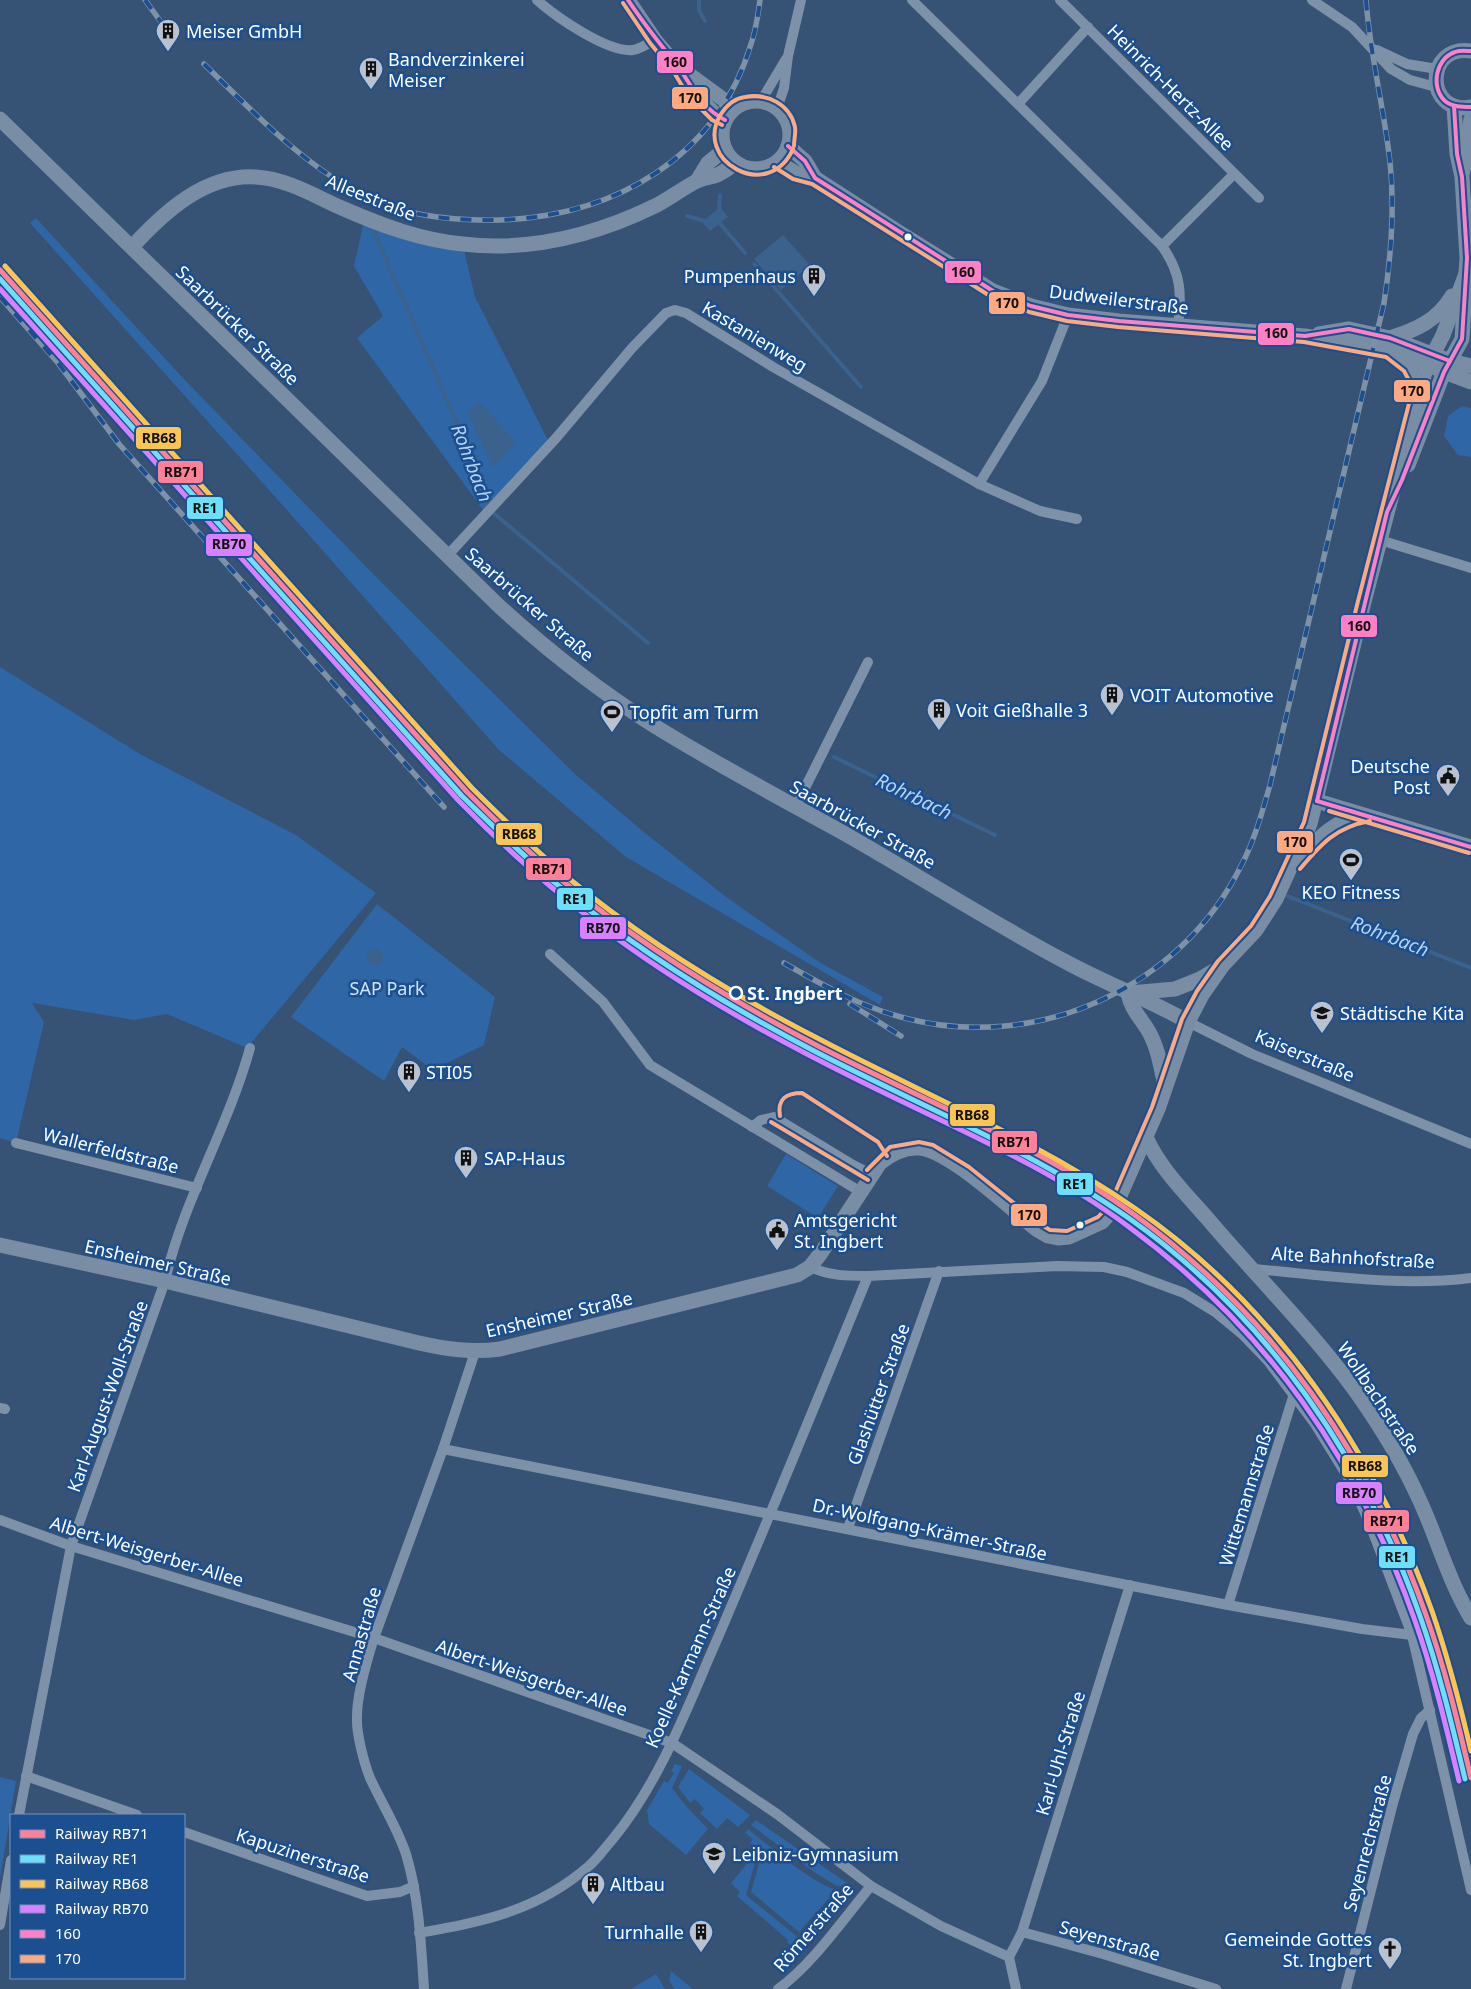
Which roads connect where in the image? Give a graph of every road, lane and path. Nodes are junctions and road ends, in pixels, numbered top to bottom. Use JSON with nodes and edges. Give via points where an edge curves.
{"nodes":[{"id":1,"x":537,"y":0,"type":"edge"},
{"id":2,"x":628,"y":0,"type":"edge"},
{"id":3,"x":801,"y":0,"type":"edge"},
{"id":4,"x":912,"y":0,"type":"edge"},
{"id":5,"x":1060,"y":0,"type":"edge"},
{"id":6,"x":1312,"y":0,"type":"edge"},
{"id":7,"x":1088,"y":26,"type":"junction"},
{"id":8,"x":655,"y":40,"type":"junction"},
{"id":9,"x":1370,"y":46,"type":"junction"},
{"id":10,"x":1471,"y":51,"type":"edge"},
{"id":11,"x":788,"y":56,"type":"junction"},
{"id":12,"x":678,"y":67,"type":"junction"},
{"id":13,"x":1437,"y":69,"type":"junction"},
{"id":14,"x":1436,"y":87,"type":"junction"},
{"id":15,"x":761,"y":101,"type":"junction"},
{"id":16,"x":1018,"y":103,"type":"junction"},
{"id":17,"x":1454,"y":106,"type":"junction"},
{"id":18,"x":735,"y":108,"type":"junction"},
{"id":19,"x":1471,"y":108,"type":"edge"},
{"id":20,"x":777,"y":109,"type":"junction"},
{"id":21,"x":0,"y":119,"type":"edge"},
{"id":22,"x":1471,"y":119,"type":"edge"},
{"id":23,"x":725,"y":120,"type":"junction"},
{"id":24,"x":788,"y":146,"type":"junction"},
{"id":25,"x":725,"y":149,"type":"junction"},
{"id":26,"x":777,"y":162,"type":"junction"},
{"id":27,"x":736,"y":163,"type":"junction"},
{"id":28,"x":1234,"y":174,"type":"junction"},
{"id":29,"x":1462,"y":177,"type":"junction"},
{"id":30,"x":815,"y":178,"type":"junction"},
{"id":31,"x":697,"y":181,"type":"junction"},
{"id":32,"x":1258,"y":198,"type":"dead end"},
{"id":33,"x":1162,"y":246,"type":"junction"},
{"id":34,"x":132,"y":247,"type":"junction"},
{"id":35,"x":1467,"y":271,"type":"junction"},
{"id":36,"x":1068,"y":315,"type":"junction"},
{"id":37,"x":1178,"y":325,"type":"junction"},
{"id":38,"x":1390,"y":344,"type":"junction"},
{"id":39,"x":1430,"y":358,"type":"junction"},
{"id":40,"x":1447,"y":366,"type":"junction"},
{"id":41,"x":1471,"y":366,"type":"edge"},
{"id":42,"x":1471,"y":382,"type":"edge"},
{"id":43,"x":1420,"y":387,"type":"junction"},
{"id":44,"x":979,"y":484,"type":"junction"},
{"id":45,"x":1387,"y":512,"type":"junction"},
{"id":46,"x":1077,"y":519,"type":"dead end"},
{"id":47,"x":1380,"y":540,"type":"junction"},
{"id":48,"x":447,"y":556,"type":"junction"},
{"id":49,"x":1471,"y":568,"type":"edge"},
{"id":50,"x":868,"y":662,"type":"dead end"},
{"id":51,"x":1317,"y":801,"type":"junction"},
{"id":52,"x":795,"y":808,"type":"junction"},
{"id":53,"x":1369,"y":815,"type":"junction"},
{"id":54,"x":1471,"y":847,"type":"edge"},
{"id":55,"x":1287,"y":874,"type":"junction"},
{"id":56,"x":550,"y":954,"type":"dead end"},
{"id":57,"x":1223,"y":965,"type":"junction"},
{"id":58,"x":1128,"y":993,"type":"junction"},
{"id":59,"x":1188,"y":1022,"type":"junction"},
{"id":60,"x":250,"y":1048,"type":"dead end"},
{"id":61,"x":1165,"y":1088,"type":"junction"},
{"id":62,"x":752,"y":1127,"type":"junction"},
{"id":63,"x":1146,"y":1137,"type":"junction"},
{"id":64,"x":16,"y":1143,"type":"dead end"},
{"id":65,"x":1471,"y":1144,"type":"edge"},
{"id":66,"x":872,"y":1174,"type":"junction"},
{"id":67,"x":197,"y":1188,"type":"junction"},
{"id":68,"x":861,"y":1192,"type":"junction"},
{"id":69,"x":0,"y":1245,"type":"edge"},
{"id":70,"x":810,"y":1267,"type":"junction"},
{"id":71,"x":1253,"y":1270,"type":"junction"},
{"id":72,"x":940,"y":1271,"type":"junction"},
{"id":73,"x":868,"y":1276,"type":"junction"},
{"id":74,"x":1471,"y":1278,"type":"edge"},
{"id":75,"x":165,"y":1282,"type":"junction"},
{"id":76,"x":475,"y":1352,"type":"junction"},
{"id":77,"x":1294,"y":1394,"type":"junction"},
{"id":78,"x":443,"y":1449,"type":"junction"},
{"id":79,"x":772,"y":1513,"type":"junction"},
{"id":80,"x":0,"y":1520,"type":"edge"},
{"id":81,"x":848,"y":1528,"type":"junction"},
{"id":82,"x":71,"y":1546,"type":"junction"},
{"id":83,"x":1130,"y":1585,"type":"junction"},
{"id":84,"x":1228,"y":1605,"type":"junction"},
{"id":85,"x":1471,"y":1618,"type":"edge"},
{"id":86,"x":1412,"y":1635,"type":"junction"},
{"id":87,"x":374,"y":1638,"type":"junction"},
{"id":88,"x":1430,"y":1710,"type":"junction"},
{"id":89,"x":672,"y":1743,"type":"junction"},
{"id":90,"x":26,"y":1776,"type":"junction"},
{"id":91,"x":19,"y":1814,"type":"edge"},
{"id":92,"x":134,"y":1814,"type":"edge"},
{"id":93,"x":185,"y":1832,"type":"edge"},
{"id":94,"x":10,"y":1866,"type":"edge"},
{"id":95,"x":414,"y":1886,"type":"junction"},
{"id":96,"x":870,"y":1886,"type":"junction"},
{"id":97,"x":1471,"y":1890,"type":"edge"},
{"id":98,"x":0,"y":1925,"type":"edge"},
{"id":99,"x":1022,"y":1932,"type":"junction"},
{"id":100,"x":419,"y":1933,"type":"junction"},
{"id":101,"x":1008,"y":1957,"type":"junction"},
{"id":102,"x":424,"y":1989,"type":"edge"},
{"id":103,"x":778,"y":1989,"type":"edge"},
{"id":104,"x":1017,"y":1989,"type":"edge"},
{"id":105,"x":1216,"y":1989,"type":"edge"},
{"id":106,"x":1346,"y":1989,"type":"edge"}],
"edges":[{"from":1,"to":8,"type":"street","via":[[565,22],[607,45],[633,50]]},
{"from":2,"to":8,"type":"main road"},
{"from":3,"to":11,"type":"street"},
{"from":4,"to":16,"type":"street"},
{"from":5,"to":7,"type":"street","name":"Heinrich-Hertz-Allee"},
{"from":6,"to":9,"type":"street","via":[[1342,18]]},
{"from":7,"to":16,"type":"street"},
{"from":7,"to":28,"type":"street","name":"Heinrich-Hertz-Allee"},
{"from":8,"to":12,"type":"main road"},
{"from":9,"to":13,"type":"street","via":[[1407,64]]},
{"from":9,"to":14,"type":"street","via":[[1400,75]]},
{"from":10,"to":13,"type":"main road","via":[[1452,53]]},
{"from":11,"to":15,"type":"street"},
{"from":11,"to":20,"type":"street","via":[[784,88]]},
{"from":12,"to":18,"type":"main road"},
{"from":12,"to":23,"type":"main road","via":[[694,93]]},
{"from":13,"to":14,"type":"main road"},
{"from":14,"to":17,"type":"main road","via":[[1440,95]]},
{"from":15,"to":18,"type":"main road","via":[[747,102]]},
{"from":15,"to":20,"type":"main road"},
{"from":16,"to":33,"type":"street"},
{"from":17,"to":19,"type":"main road"},
{"from":17,"to":29,"type":"main road","via":[[1456,154]]},
{"from":18,"to":23,"type":"main road"},
{"from":20,"to":24,"type":"main road","via":[[787,122]]},
{"from":21,"to":34,"type":"main road","name":"Saarbrücker Straße"},
{"from":22,"to":29,"type":"main road"},
{"from":23,"to":25,"type":"main road","via":[[722,135]]},
{"from":24,"to":26,"type":"main road"},
{"from":24,"to":30,"type":"main road","name":"Dudweilerstraße","via":[[805,161]]},
{"from":25,"to":27,"type":"main road"},
{"from":25,"to":31,"type":"main road","name":"Alleestraße","via":[[708,164]]},
{"from":26,"to":27,"type":"main road","via":[[752,169]]},
{"from":26,"to":30,"type":"main road","name":"Dudweilerstraße","via":[[796,173]]},
{"from":27,"to":31,"type":"main road","name":"Alleestraße","via":[[718,175]]},
{"from":28,"to":32,"type":"street","name":"Heinrich-Hertz-Allee"},
{"from":28,"to":33,"type":"street"},
{"from":29,"to":35,"type":"main road"},
{"from":30,"to":36,"type":"main road","name":"Dudweilerstraße","via":[[993,291],[1031,306]]},
{"from":31,"to":34,"type":"main road","name":"Alleestraße","via":[[658,205],[617,223],[537,244],[489,246],[412,235],[387,228],[285,183],[255,177],[238,178],[188,196],[157,219]]},
{"from":33,"to":37,"type":"street","via":[[1171,259],[1180,285]]},
{"from":34,"to":48,"type":"main road","name":"Saarbrücker Straße"},
{"from":35,"to":38,"type":"main road","via":[[1445,307],[1421,327]]},
{"from":35,"to":39,"type":"main road","via":[[1443,335]]},
{"from":35,"to":40,"type":"main road","via":[[1462,339]]},
{"from":36,"to":37,"type":"main road","name":"Dudweilerstraße"},
{"from":36,"to":44,"type":"street","via":[[1042,381]]},
{"from":37,"to":38,"type":"main road","name":"Dudweilerstraße"},
{"from":38,"to":39,"type":"main road","name":"Dudweilerstraße","via":[[1412,357]]},
{"from":38,"to":43,"type":"main road"},
{"from":39,"to":40,"type":"main road","name":"Dudweilerstraße"},
{"from":39,"to":43,"type":"main road"},
{"from":40,"to":41,"type":"main road"},
{"from":40,"to":42,"type":"main road"},
{"from":40,"to":45,"type":"main road"},
{"from":43,"to":45,"type":"main road"},
{"from":44,"to":46,"type":"street","name":"Kastanienweg","via":[[1040,511]]},
{"from":44,"to":48,"type":"street","name":"Kastanienweg","via":[[773,367],[686,313],[675,310],[666,313],[632,348],[545,450]]},
{"from":45,"to":47,"type":"main road"},
{"from":47,"to":49,"type":"street"},
{"from":47,"to":51,"type":"main road"},
{"from":48,"to":52,"type":"main road","name":"Saarbrücker Straße","via":[[531,635],[597,686],[654,725]]},
{"from":50,"to":52,"type":"street"},
{"from":51,"to":53,"type":"main road"},
{"from":51,"to":55,"type":"main road"},
{"from":52,"to":58,"type":"main road","name":"Saarbrücker Straße","via":[[1032,944]]},
{"from":53,"to":54,"type":"main road"},
{"from":53,"to":55,"type":"main road","via":[[1353,817],[1328,830]]},
{"from":55,"to":57,"type":"main road","via":[[1276,900],[1256,930]]},
{"from":56,"to":62,"type":"street","via":[[603,1002],[650,1064]]},
{"from":57,"to":58,"type":"main road","via":[[1182,987]]},
{"from":57,"to":59,"type":"main road"},
{"from":58,"to":59,"type":"main road","name":"Kaiserstraße"},
{"from":58,"to":61,"type":"main road","via":[[1133,1010],[1152,1037]]},
{"from":59,"to":61,"type":"main road"},
{"from":59,"to":65,"type":"street","name":"Kaiserstraße","via":[[1252,1054]]},
{"from":60,"to":67,"type":"street","name":"Wallerfeldstraße","via":[[238,1092]]},
{"from":61,"to":63,"type":"main road"},
{"from":62,"to":66,"type":"street","via":[[761,1120],[774,1117]]},
{"from":62,"to":68,"type":"street"},
{"from":63,"to":66,"type":"main road","name":"Ensheimer Straße","via":[[1115,1207],[1102,1222],[1069,1237],[1058,1238],[1036,1229],[966,1172],[931,1151],[919,1148],[892,1153]]},
{"from":63,"to":71,"type":"main road","name":"Alte Bahnhofstraße","via":[[1159,1161]]},
{"from":64,"to":67,"type":"street","name":"Wallerfeldstraße"},
{"from":66,"to":68,"type":"main road","name":"Ensheimer Straße"},
{"from":67,"to":75,"type":"street","name":"Wallerfeldstraße"},
{"from":68,"to":70,"type":"main road","name":"Ensheimer Straße"},
{"from":69,"to":75,"type":"main road","name":"Ensheimer Straße"},
{"from":70,"to":73,"type":"street","via":[[838,1276]]},
{"from":70,"to":76,"type":"main road","name":"Ensheimer Straße","via":[[797,1275],[772,1282],[500,1349]]},
{"from":71,"to":74,"type":"street","name":"Alte Bahnhofstraße","via":[[1380,1280]]},
{"from":71,"to":85,"type":"main road","name":"Wollbachstraße","via":[[1324,1349],[1380,1428],[1420,1500],[1460,1600]]},
{"from":72,"to":73,"type":"street"},
{"from":72,"to":77,"type":"street","via":[[1076,1266],[1119,1271],[1159,1283],[1215,1312],[1244,1335]]},
{"from":72,"to":81,"type":"street","name":"Glashütter Straße"},
{"from":73,"to":79,"type":"street","name":"Koelle-Karmann-Straße"},
{"from":75,"to":76,"type":"main road","name":"Ensheimer Straße","via":[[419,1343]]},
{"from":75,"to":82,"type":"street","name":"Karl-August-Woll-Straße"},
{"from":76,"to":78,"type":"street","name":"Annastraße"},
{"from":77,"to":84,"type":"street","name":"Wittemannstraße"},
{"from":77,"to":86,"type":"street","via":[[1351,1482],[1384,1558]]},
{"from":78,"to":79,"type":"street","name":"Dr.-Wolfgang-Krämer-Straße"},
{"from":78,"to":87,"type":"street","name":"Annastraße"},
{"from":79,"to":81,"type":"street","name":"Dr.-Wolfgang-Krämer-Straße"},
{"from":79,"to":89,"type":"street","name":"Koelle-Karmann-Straße"},
{"from":80,"to":82,"type":"street","name":"Albert-Weisgerber-Allee"},
{"from":81,"to":83,"type":"street","name":"Dr.-Wolfgang-Krämer-Straße"},
{"from":82,"to":87,"type":"street","name":"Albert-Weisgerber-Allee"},
{"from":82,"to":90,"type":"street","name":"Karl-August-Woll-Straße"},
{"from":83,"to":84,"type":"street","name":"Dr.-Wolfgang-Krämer-Straße"},
{"from":83,"to":99,"type":"street","name":"Karl-Uhl-Straße"},
{"from":84,"to":86,"type":"street","name":"Dr.-Wolfgang-Krämer-Straße"},
{"from":86,"to":88,"type":"street"},
{"from":87,"to":89,"type":"street","name":"Albert-Weisgerber-Allee"},
{"from":87,"to":95,"type":"street","name":"Annastraße","via":[[357,1716],[359,1736],[370,1777],[402,1846]]},
{"from":88,"to":97,"type":"street"},
{"from":88,"to":106,"type":"street","name":"Seyenrechstraße","via":[[1421,1718],[1414,1734],[1393,1803]]},
{"from":89,"to":96,"type":"street","name":"Albert-Weisgerber-Allee","via":[[777,1814]]},
{"from":89,"to":100,"type":"street","name":"Koelle-Karmann-Straße","via":[[631,1817],[592,1864],[568,1883],[502,1916]]},
{"from":90,"to":91,"type":"street","name":"Karl-August-Woll-Straße"},
{"from":90,"to":92,"type":"street"},
{"from":93,"to":95,"type":"street","name":"Kapuzinerstraße","via":[[366,1896],[400,1892]]},
{"from":94,"to":98,"type":"street"},
{"from":95,"to":100,"type":"street","name":"Annastraße"},
{"from":96,"to":101,"type":"street","name":"Albert-Weisgerber-Allee","via":[[941,1926]]},
{"from":96,"to":103,"type":"street","name":"Römerstraße","via":[[817,1951]]},
{"from":99,"to":101,"type":"street"},
{"from":99,"to":105,"type":"street","name":"Seyenstraße"},
{"from":100,"to":102,"type":"street","name":"Annastraße"},
{"from":101,"to":104,"type":"street"}]}
